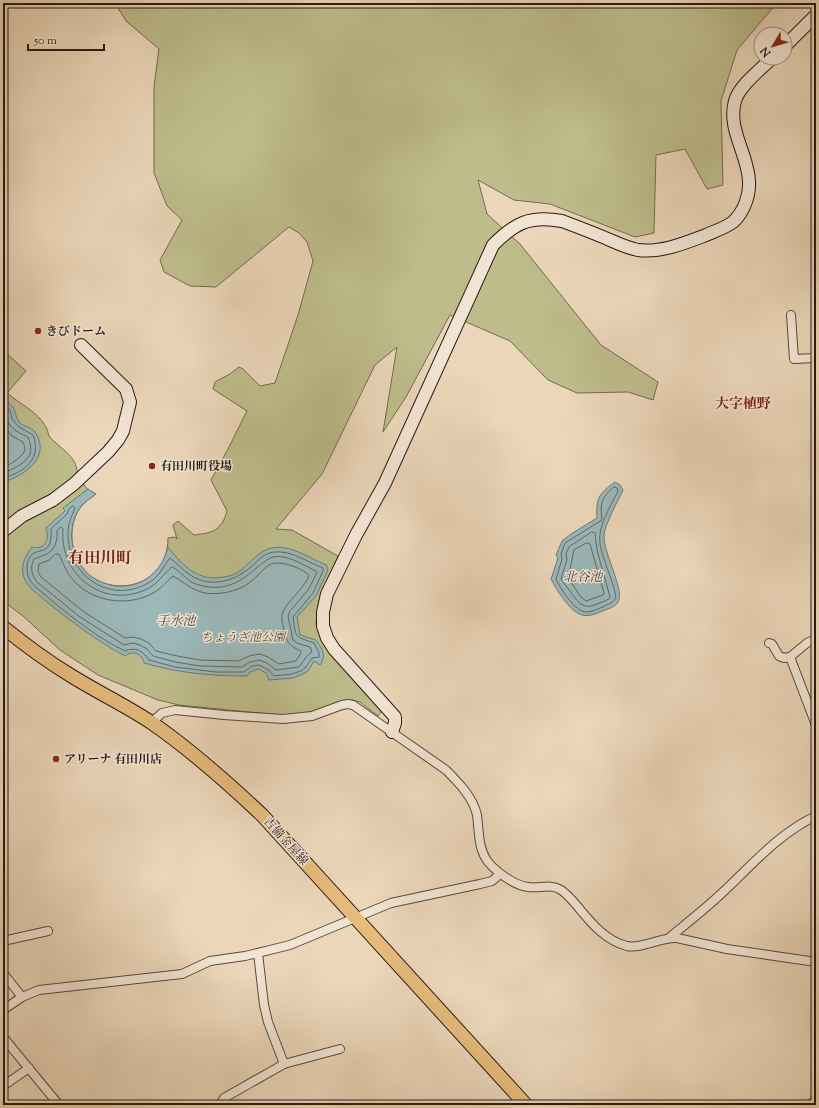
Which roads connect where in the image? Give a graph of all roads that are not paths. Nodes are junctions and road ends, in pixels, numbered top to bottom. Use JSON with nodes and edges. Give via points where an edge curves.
{"nodes":[{"id":1,"x":816,"y":15,"type":"edge"},
{"id":2,"x":793,"y":38,"type":"edge"},
{"id":3,"x":764,"y":66,"type":"edge"},
{"id":4,"x":791,"y":316,"type":"dead end"},
{"id":5,"x":81,"y":345,"type":"dead end"},
{"id":6,"x":816,"y":358,"type":"edge"},
{"id":7,"x":3,"y":531,"type":"edge"},
{"id":8,"x":3,"y":627,"type":"edge"},
{"id":9,"x":816,"y":639,"type":"edge"},
{"id":10,"x":769,"y":643,"type":"dead end"},
{"id":11,"x":790,"y":657,"type":"junction"},
{"id":12,"x":151,"y":723,"type":"junction"},
{"id":13,"x":816,"y":725,"type":"edge"},
{"id":14,"x":392,"y":732,"type":"junction"},
{"id":15,"x":816,"y":816,"type":"edge"},
{"id":16,"x":500,"y":874,"type":"junction"},
{"id":17,"x":356,"y":918,"type":"junction"},
{"id":18,"x":48,"y":931,"type":"dead end"},
{"id":19,"x":670,"y":937,"type":"junction"},
{"id":20,"x":3,"y":941,"type":"edge"},
{"id":21,"x":258,"y":953,"type":"junction"},
{"id":22,"x":816,"y":962,"type":"edge"},
{"id":23,"x":3,"y":973,"type":"edge"},
{"id":24,"x":22,"y":997,"type":"junction"},
{"id":25,"x":3,"y":1010,"type":"edge"},
{"id":26,"x":3,"y":1037,"type":"edge"},
{"id":27,"x":340,"y":1049,"type":"dead end"},
{"id":28,"x":284,"y":1064,"type":"junction"},
{"id":29,"x":29,"y":1068,"type":"junction"},
{"id":30,"x":3,"y":1086,"type":"edge"},
{"id":31,"x":816,"y":1099,"type":"edge"},
{"id":32,"x":59,"y":1105,"type":"edge"},
{"id":33,"x":220,"y":1105,"type":"edge"},
{"id":34,"x":526,"y":1105,"type":"edge"},
{"id":35,"x":810,"y":1105,"type":"edge"}],
"edges":[{"from":1,"to":2,"type":"street"},
{"from":3,"to":14,"type":"street","via":[[738,94],[735,101],[735,131],[749,179],[749,189],[739,215],[723,228],[683,244],[648,251],[630,248],[562,221],[533,220],[518,224],[493,244],[385,484],[327,594],[323,612],[323,626],[327,638],[394,717]]},
{"from":4,"to":6,"type":"street","via":[[794,359]]},
{"from":5,"to":7,"type":"street","via":[[126,389],[129,407],[123,431],[108,452],[74,484],[53,500],[22,516]]},
{"from":8,"to":12,"type":"main road","name":"吉備金屋線","via":[[70,675]]},
{"from":9,"to":11,"type":"street"},
{"from":10,"to":11,"type":"street","via":[[774,646],[779,656]]},
{"from":11,"to":13,"type":"street"},
{"from":12,"to":14,"type":"street","via":[[162,713],[175,710],[282,719],[312,716],[348,704],[358,707]]},
{"from":12,"to":17,"type":"main road","name":"吉備金屋線","via":[[213,770],[262,814]]},
{"from":14,"to":16,"type":"street","via":[[446,770],[468,796],[476,814],[483,852]]},
{"from":15,"to":19,"type":"street","via":[[798,825],[764,851],[722,894]]},
{"from":16,"to":17,"type":"street","via":[[480,884],[391,903]]},
{"from":16,"to":19,"type":"street","via":[[527,887],[547,886],[563,891],[591,923],[604,935],[620,944],[634,946]]},
{"from":17,"to":21,"type":"street","via":[[300,941]]},
{"from":17,"to":34,"type":"main road","name":"吉備金屋線"},
{"from":18,"to":20,"type":"street"},
{"from":19,"to":22,"type":"street","via":[[727,949]]},
{"from":21,"to":24,"type":"street","via":[[210,961],[182,974],[39,990]]},
{"from":21,"to":28,"type":"street","via":[[264,1005]]},
{"from":23,"to":24,"type":"street"},
{"from":24,"to":25,"type":"street"},
{"from":26,"to":29,"type":"street"},
{"from":27,"to":28,"type":"street"},
{"from":28,"to":33,"type":"street","via":[[224,1098]]},
{"from":29,"to":30,"type":"street"},
{"from":29,"to":32,"type":"street"},
{"from":31,"to":35,"type":"street"}]}
